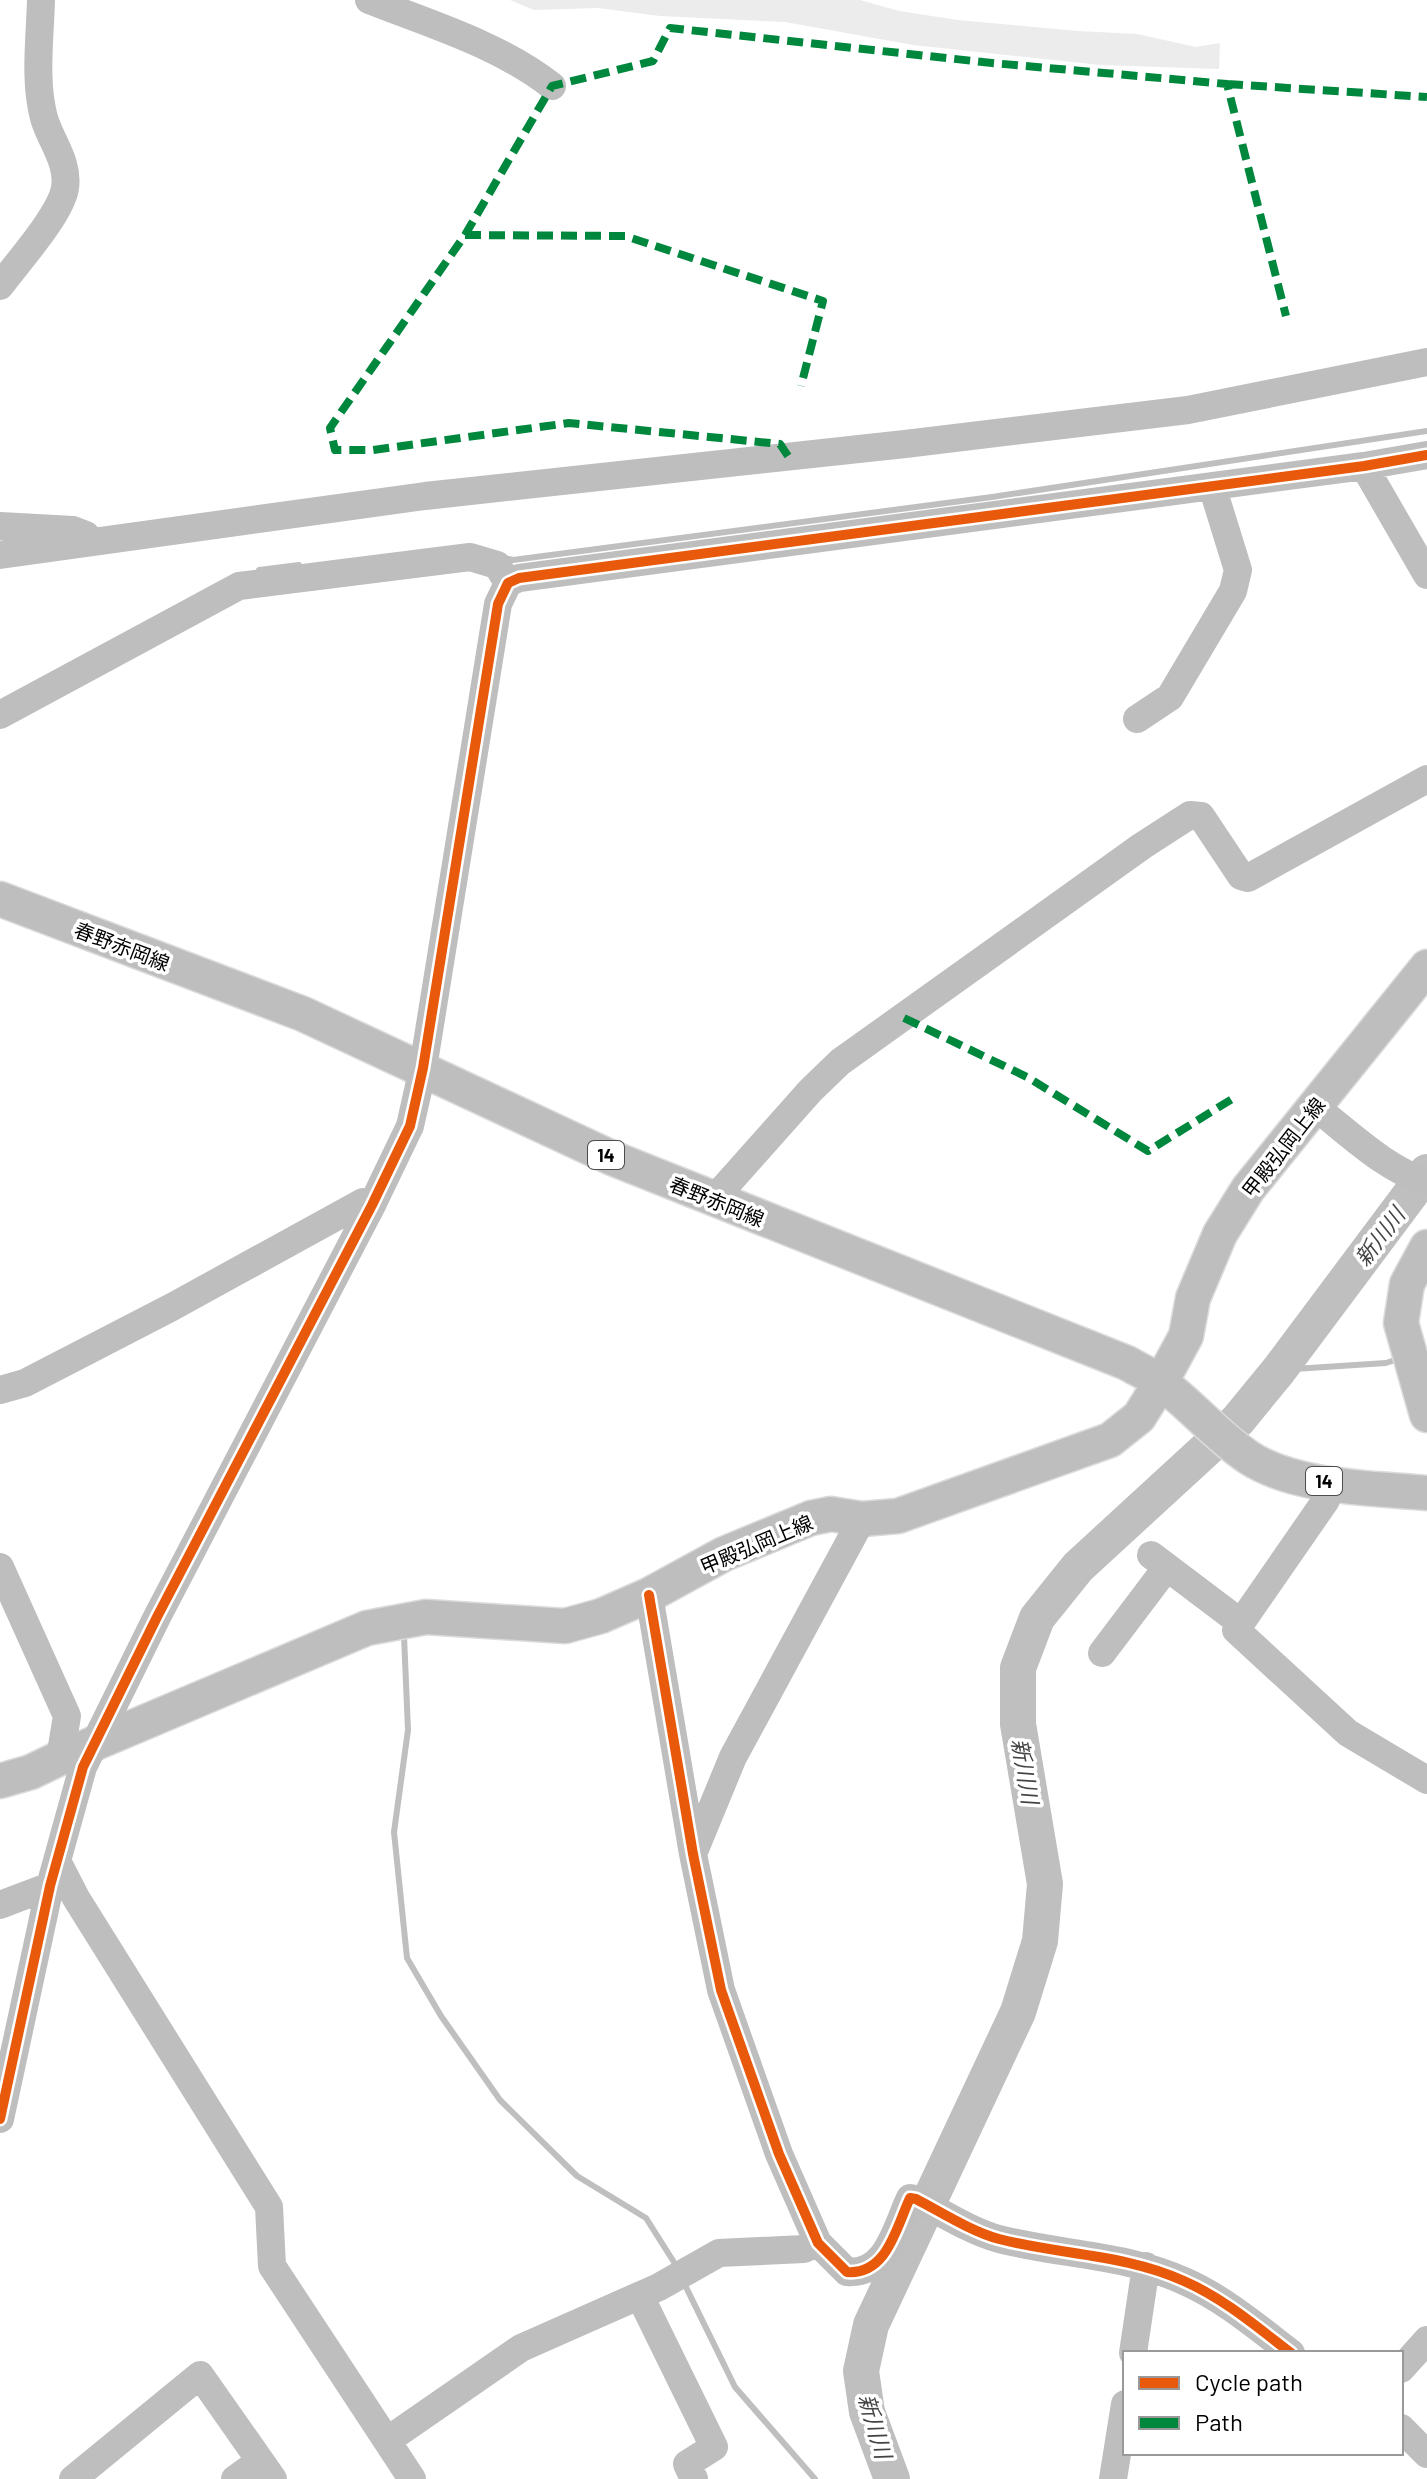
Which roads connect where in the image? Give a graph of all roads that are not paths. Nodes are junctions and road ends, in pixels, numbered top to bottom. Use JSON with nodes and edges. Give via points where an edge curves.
{"nodes":[{"id":1,"x":41,"y":0,"type":"edge"},
{"id":2,"x":369,"y":0,"type":"edge"},
{"id":3,"x":552,"y":86,"type":"dead end"},
{"id":4,"x":0,"y":286,"type":"edge"},
{"id":5,"x":1427,"y":362,"type":"edge"},
{"id":6,"x":1427,"y":455,"type":"edge"},
{"id":7,"x":1364,"y":466,"type":"junction"},
{"id":8,"x":1212,"y":486,"type":"junction"},
{"id":9,"x":0,"y":526,"type":"edge"},
{"id":10,"x":101,"y":541,"type":"junction"},
{"id":11,"x":0,"y":555,"type":"edge"},
{"id":12,"x":1427,"y":575,"type":"edge"},
{"id":13,"x":508,"y":583,"type":"junction"},
{"id":14,"x":0,"y":715,"type":"edge"},
{"id":15,"x":1137,"y":719,"type":"dead end"},
{"id":16,"x":1427,"y":779,"type":"edge"},
{"id":17,"x":0,"y":899,"type":"edge"},
{"id":18,"x":1427,"y":967,"type":"edge"},
{"id":19,"x":423,"y":1068,"type":"junction"},
{"id":20,"x":1314,"y":1106,"type":"junction"},
{"id":21,"x":1419,"y":1179,"type":"edge"},
{"id":22,"x":713,"y":1200,"type":"junction"},
{"id":23,"x":372,"y":1205,"type":"junction"},
{"id":24,"x":1427,"y":1247,"type":"edge"},
{"id":25,"x":1415,"y":1351,"type":"edge"},
{"id":26,"x":1161,"y":1382,"type":"junction"},
{"id":27,"x":0,"y":1390,"type":"edge"},
{"id":28,"x":1427,"y":1415,"type":"edge"},
{"id":29,"x":1329,"y":1482,"type":"junction"},
{"id":30,"x":1427,"y":1493,"type":"edge"},
{"id":31,"x":862,"y":1519,"type":"junction"},
{"id":32,"x":0,"y":1567,"type":"edge"},
{"id":33,"x":649,"y":1595,"type":"junction"},
{"id":34,"x":1241,"y":1623,"type":"junction"},
{"id":35,"x":1102,"y":1653,"type":"dead end"},
{"id":36,"x":93,"y":1744,"type":"junction"},
{"id":37,"x":60,"y":1758,"type":"junction"},
{"id":38,"x":1427,"y":1780,"type":"edge"},
{"id":39,"x":0,"y":1781,"type":"edge"},
{"id":40,"x":693,"y":1854,"type":"junction"},
{"id":41,"x":53,"y":1874,"type":"junction"},
{"id":42,"x":0,"y":1905,"type":"edge"},
{"id":43,"x":0,"y":2119,"type":"edge"},
{"id":44,"x":818,"y":2243,"type":"junction"},
{"id":45,"x":1146,"y":2266,"type":"junction"},
{"id":46,"x":650,"y":2291,"type":"junction"},
{"id":47,"x":1427,"y":2340,"type":"edge"},
{"id":48,"x":1133,"y":2351,"type":"edge"},
{"id":49,"x":1288,"y":2351,"type":"edge"},
{"id":50,"x":1403,"y":2367,"type":"edge"},
{"id":51,"x":1123,"y":2416,"type":"edge"},
{"id":52,"x":1403,"y":2430,"type":"edge"},
{"id":53,"x":388,"y":2440,"type":"junction"},
{"id":54,"x":1427,"y":2454,"type":"edge"},
{"id":55,"x":266,"y":2470,"type":"edge"},
{"id":56,"x":73,"y":2479,"type":"edge"},
{"id":57,"x":235,"y":2479,"type":"edge"},
{"id":58,"x":412,"y":2479,"type":"edge"},
{"id":59,"x":694,"y":2479,"type":"edge"},
{"id":60,"x":1113,"y":2479,"type":"edge"}],
"edges":[{"from":1,"to":4,"type":"street","via":[[44,118],[65,168],[65,190],[55,213]]},
{"from":2,"to":3,"type":"street","via":[[468,39],[534,71]]},
{"from":5,"to":10,"type":"street","via":[[1188,410],[425,496]]},
{"from":6,"to":7,"type":"street"},
{"from":7,"to":8,"type":"street"},
{"from":7,"to":12,"type":"street"},
{"from":8,"to":13,"type":"street"},
{"from":8,"to":15,"type":"street","via":[[1238,570],[1233,591],[1170,697]]},
{"from":9,"to":10,"type":"street","via":[[73,530]]},
{"from":10,"to":11,"type":"street"},
{"from":13,"to":14,"type":"street","via":[[497,565],[470,557],[239,586]]},
{"from":13,"to":19,"type":"street","via":[[498,604]]},
{"from":16,"to":22,"type":"street","via":[[1248,878],[1241,876],[1201,816],[1190,815],[840,1062]]},
{"from":17,"to":19,"type":"main road","name":"春野赤岡線","number":"14","via":[[303,1014]]},
{"from":18,"to":20,"type":"main road","name":"甲殿弘岡上線"},
{"from":19,"to":22,"type":"main road","name":"春野赤岡線","number":"14"},
{"from":19,"to":23,"type":"street","via":[[410,1126]]},
{"from":20,"to":21,"type":"street","via":[[1395,1168]]},
{"from":20,"to":26,"type":"main road","name":"甲殿弘岡上線","via":[[1248,1189],[1220,1234],[1193,1298],[1186,1336]]},
{"from":22,"to":26,"type":"main road","name":"春野赤岡線","number":"14","via":[[1127,1363]]},
{"from":23,"to":27,"type":"street","via":[[363,1202],[172,1307],[25,1383]]},
{"from":23,"to":36,"type":"street"},
{"from":24,"to":25,"type":"main road","via":[[1407,1284],[1401,1323]]},
{"from":25,"to":28,"type":"main road"},
{"from":26,"to":29,"type":"main road","name":"春野赤岡線","number":"14","via":[[1251,1459],[1283,1473]]},
{"from":26,"to":31,"type":"main road","name":"甲殿弘岡上線","via":[[1139,1417],[1110,1440],[898,1516]]},
{"from":29,"to":30,"type":"main road","name":"春野赤岡線","number":"14"},
{"from":29,"to":34,"type":"street","via":[[1326,1500]]},
{"from":31,"to":33,"type":"main road","name":"甲殿弘岡上線","via":[[831,1514],[811,1518],[724,1554]]},
{"from":31,"to":40,"type":"street","via":[[733,1757]]},
{"from":32,"to":37,"type":"street","via":[[67,1716]]},
{"from":33,"to":36,"type":"main road","name":"甲殿弘岡上線","via":[[565,1626],[426,1617],[367,1628]]},
{"from":33,"to":40,"type":"street"},
{"from":34,"to":35,"type":"street","via":[[1159,1561]]},
{"from":34,"to":38,"type":"street","via":[[1236,1630],[1348,1733]]},
{"from":36,"to":37,"type":"main road","name":"甲殿弘岡上線"},
{"from":36,"to":41,"type":"street"},
{"from":37,"to":39,"type":"main road","name":"甲殿弘岡上線"},
{"from":40,"to":44,"type":"street","via":[[721,1990],[779,2154]]},
{"from":41,"to":42,"type":"street"},
{"from":41,"to":43,"type":"street"},
{"from":41,"to":53,"type":"street","via":[[76,1898],[269,2207],[272,2266]]},
{"from":44,"to":45,"type":"street","via":[[847,2272],[871,2269],[881,2261],[910,2198],[997,2238]]},
{"from":44,"to":46,"type":"street","via":[[804,2249],[719,2253]]},
{"from":45,"to":48,"type":"street"},
{"from":45,"to":49,"type":"street","via":[[1186,2281],[1233,2309]]},
{"from":46,"to":53,"type":"street","via":[[521,2348]]},
{"from":46,"to":59,"type":"street","via":[[714,2447],[687,2464]]},
{"from":47,"to":50,"type":"street"},
{"from":51,"to":60,"type":"street"},
{"from":52,"to":54,"type":"street"},
{"from":53,"to":58,"type":"street"},
{"from":55,"to":56,"type":"street","via":[[200,2375]]},
{"from":55,"to":57,"type":"street"}]}
